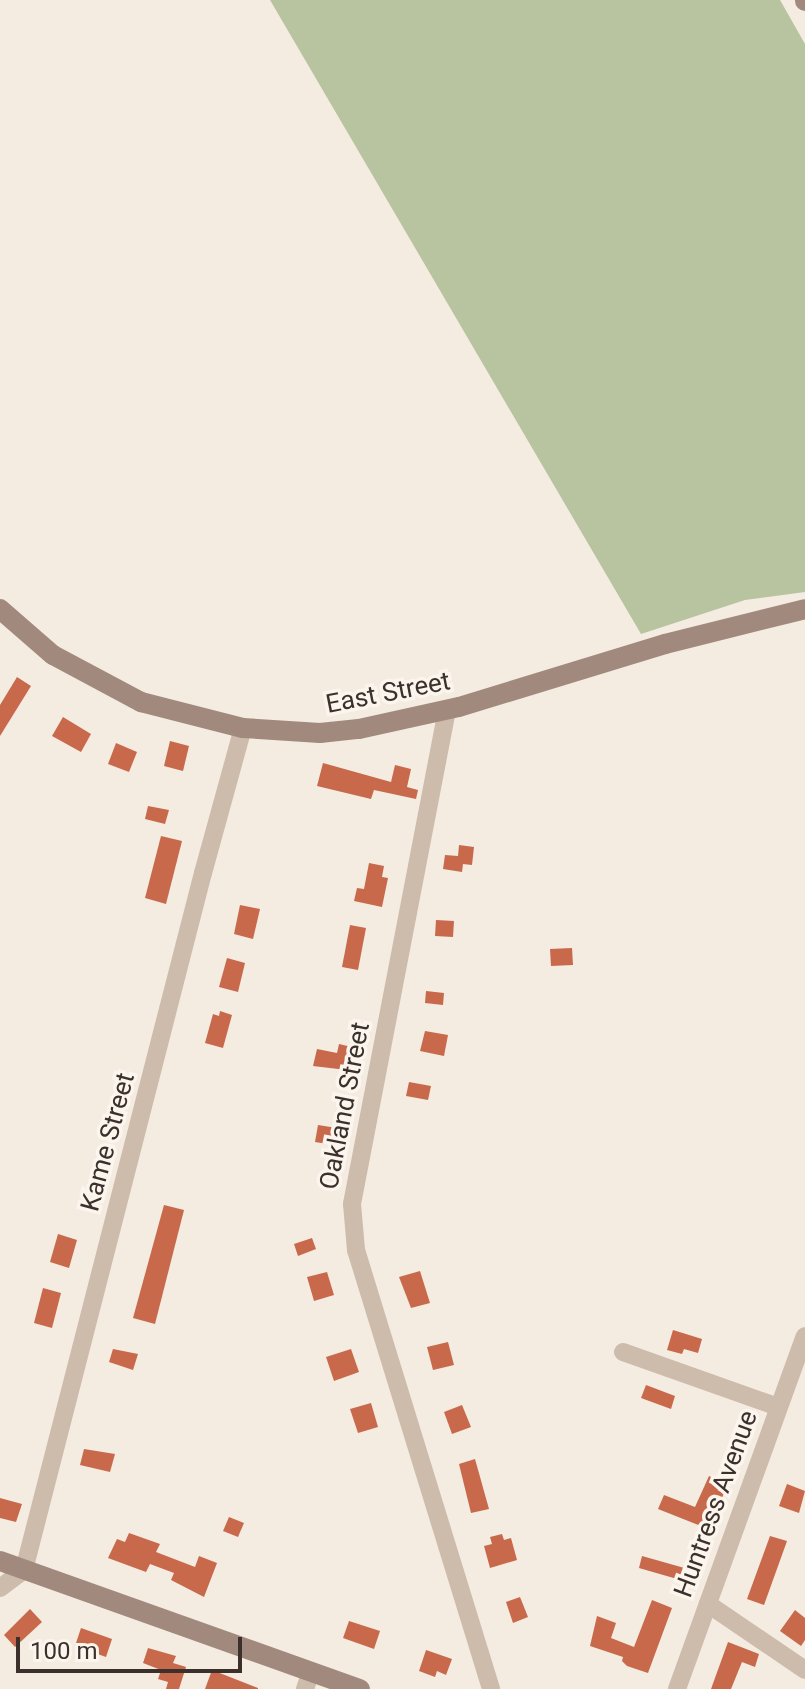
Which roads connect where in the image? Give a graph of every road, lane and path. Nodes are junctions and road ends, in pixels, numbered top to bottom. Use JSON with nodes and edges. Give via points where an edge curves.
{"nodes":[{"id":1,"x":0,"y":609,"type":"edge"},
{"id":2,"x":805,"y":609,"type":"edge"},
{"id":3,"x":447,"y":710,"type":"junction"},
{"id":4,"x":243,"y":728,"type":"junction"},
{"id":5,"x":805,"y":1336,"type":"edge"},
{"id":6,"x":623,"y":1352,"type":"dead end"},
{"id":7,"x":778,"y":1407,"type":"junction"},
{"id":8,"x":0,"y":1561,"type":"edge"},
{"id":9,"x":24,"y":1570,"type":"junction"},
{"id":10,"x":0,"y":1588,"type":"edge"},
{"id":11,"x":708,"y":1604,"type":"junction"},
{"id":12,"x":805,"y":1670,"type":"edge"},
{"id":13,"x":308,"y":1680,"type":"edge"},
{"id":14,"x":360,"y":1689,"type":"edge"},
{"id":15,"x":491,"y":1689,"type":"edge"},
{"id":16,"x":677,"y":1689,"type":"edge"}],
"edges":[{"from":1,"to":4,"type":"street","name":"East Street","via":[[53,655],[141,702]]},
{"from":2,"to":3,"type":"street","name":"East Street"},
{"from":3,"to":4,"type":"street","name":"East Street","via":[[333,732]]},
{"from":3,"to":15,"type":"street","name":"Oakland Street","via":[[352,1204],[356,1250]]},
{"from":4,"to":9,"type":"street","name":"Kame Street"},
{"from":5,"to":7,"type":"street","name":"Huntress Avenue"},
{"from":6,"to":7,"type":"street"},
{"from":7,"to":11,"type":"street","name":"Huntress Avenue"},
{"from":8,"to":9,"type":"street"},
{"from":9,"to":10,"type":"street"},
{"from":9,"to":13,"type":"street"},
{"from":11,"to":12,"type":"street"},
{"from":11,"to":16,"type":"street","name":"Huntress Avenue"},
{"from":13,"to":14,"type":"street"}]}
